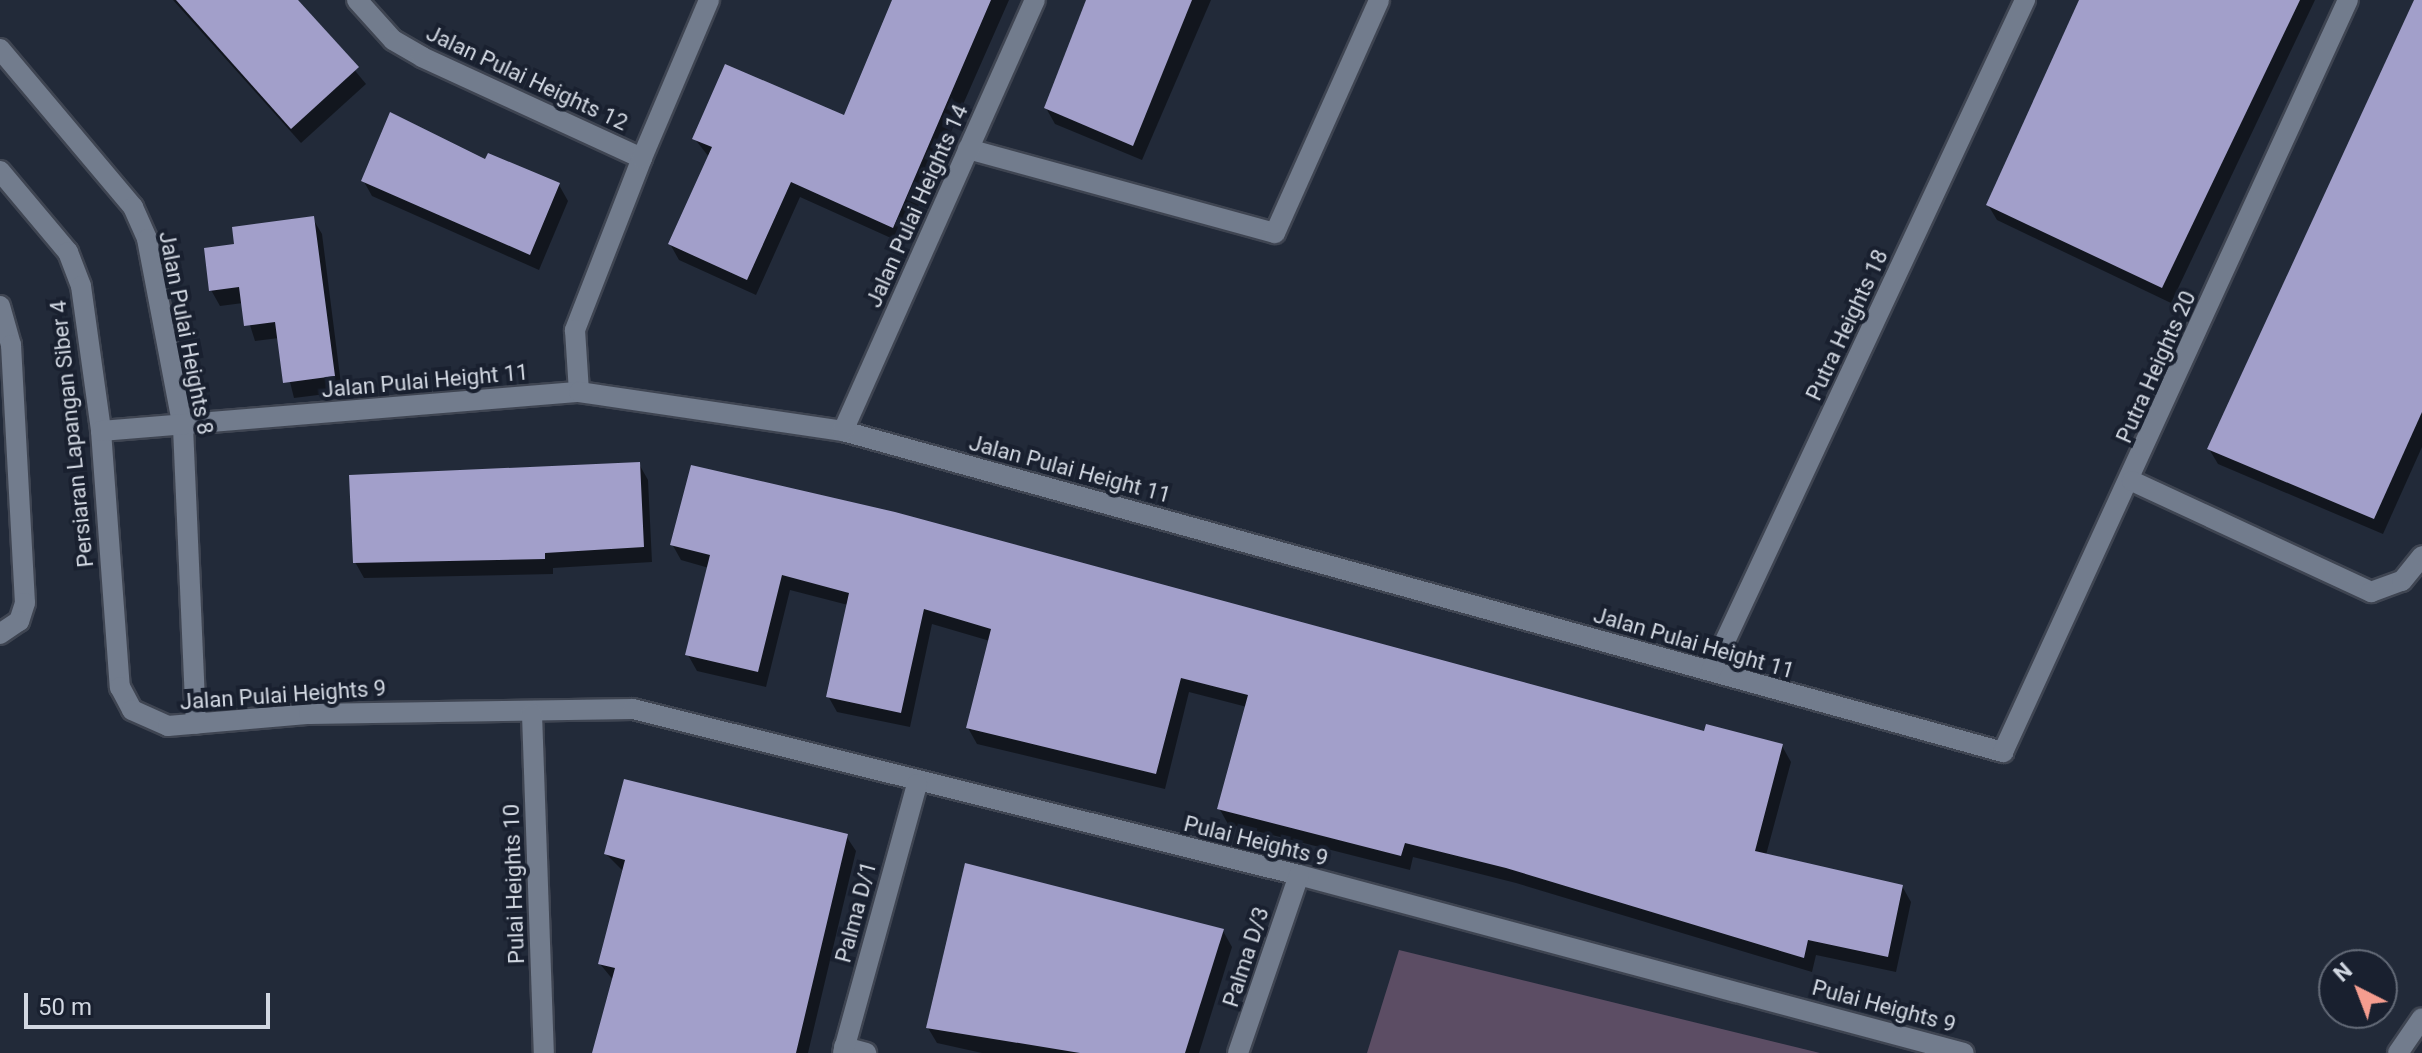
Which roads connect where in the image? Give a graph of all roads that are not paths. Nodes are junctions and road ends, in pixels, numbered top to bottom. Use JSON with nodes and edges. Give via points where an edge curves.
{"nodes":[{"id":1,"x":357,"y":0,"type":"edge"},
{"id":2,"x":709,"y":0,"type":"edge"},
{"id":3,"x":1035,"y":0,"type":"edge"},
{"id":4,"x":1379,"y":0,"type":"edge"},
{"id":5,"x":2025,"y":0,"type":"edge"},
{"id":6,"x":2348,"y":0,"type":"edge"},
{"id":7,"x":0,"y":49,"type":"edge"},
{"id":8,"x":968,"y":149,"type":"junction"},
{"id":9,"x":642,"y":158,"type":"junction"},
{"id":10,"x":0,"y":171,"type":"edge"},
{"id":11,"x":0,"y":306,"type":"edge"},
{"id":12,"x":579,"y":392,"type":"junction"},
{"id":13,"x":183,"y":427,"type":"junction"},
{"id":14,"x":101,"y":431,"type":"junction"},
{"id":15,"x":843,"y":431,"type":"junction"},
{"id":16,"x":2132,"y":481,"type":"junction"},
{"id":17,"x":2422,"y":556,"type":"edge"},
{"id":18,"x":115,"y":622,"type":"joint"},
{"id":19,"x":0,"y":634,"type":"edge"},
{"id":20,"x":1711,"y":671,"type":"junction"},
{"id":21,"x":532,"y":714,"type":"junction"},
{"id":22,"x":196,"y":724,"type":"junction"},
{"id":23,"x":2003,"y":752,"type":"joint"},
{"id":24,"x":917,"y":784,"type":"junction"},
{"id":25,"x":1299,"y":875,"type":"junction"},
{"id":26,"x":2422,"y":1018,"type":"edge"},
{"id":27,"x":844,"y":1050,"type":"edge"},
{"id":28,"x":544,"y":1053,"type":"edge"},
{"id":29,"x":866,"y":1053,"type":"edge"},
{"id":30,"x":1238,"y":1053,"type":"edge"},
{"id":31,"x":1964,"y":1053,"type":"edge"},
{"id":32,"x":2398,"y":1053,"type":"edge"}],
"edges":[{"from":1,"to":9,"type":"street","name":"Jalan Pulai Heights 12","via":[[393,40],[422,57]]},
{"from":2,"to":9,"type":"street"},
{"from":3,"to":8,"type":"street","name":"Jalan Pulai Heights 14"},
{"from":4,"to":8,"type":"street","via":[[1275,233]]},
{"from":5,"to":20,"type":"street","name":"Putra Heights 18"},
{"from":6,"to":16,"type":"street","name":"Putra Heights 20"},
{"from":7,"to":13,"type":"street","name":"Jalan Pulai Heights 8","via":[[133,207],[147,239]]},
{"from":8,"to":15,"type":"street","name":"Jalan Pulai Heights 14"},
{"from":9,"to":12,"type":"street","name":"Jalan Pulai Heights 12","via":[[575,330]]},
{"from":10,"to":14,"type":"street","name":"Persiaran Lapangan Siber 4","via":[[68,252],[81,286]]},
{"from":11,"to":19,"type":"street","via":[[11,345],[25,603],[19,621]]},
{"from":12,"to":13,"type":"street","name":"Jalan Pulai Height 11"},
{"from":12,"to":15,"type":"street","name":"Jalan Pulai Height 11"},
{"from":13,"to":14,"type":"street","name":"Jalan Pulai Height 11"},
{"from":13,"to":22,"type":"street","name":"Jalan Pulai Heights 8"},
{"from":14,"to":18,"type":"street","name":"Persiaran Lapangan Siber 4"},
{"from":15,"to":20,"type":"street","name":"Jalan Pulai Height 11"},
{"from":16,"to":17,"type":"street","via":[[2371,592],[2402,581]]},
{"from":16,"to":23,"type":"street","name":"Putra Heights 20"},
{"from":18,"to":22,"type":"street","name":"Jalan Pulai Heights 9","via":[[120,687],[132,710],[168,726]]},
{"from":20,"to":23,"type":"street","name":"Jalan Pulai Height 11"},
{"from":21,"to":22,"type":"street","name":"Jalan Pulai Heights 9","via":[[309,714]]},
{"from":21,"to":24,"type":"street","name":"Pulai Heights 9","via":[[633,709]]},
{"from":21,"to":28,"type":"street","name":"Pulai Heights 10"},
{"from":24,"to":25,"type":"street","name":"Pulai Heights 9"},
{"from":24,"to":27,"type":"street","name":"Palma D/1"},
{"from":25,"to":30,"type":"street","name":"Palma D/3"},
{"from":25,"to":31,"type":"street","name":"Pulai Heights 9"},
{"from":26,"to":32,"type":"street"},
{"from":27,"to":29,"type":"street"}]}
